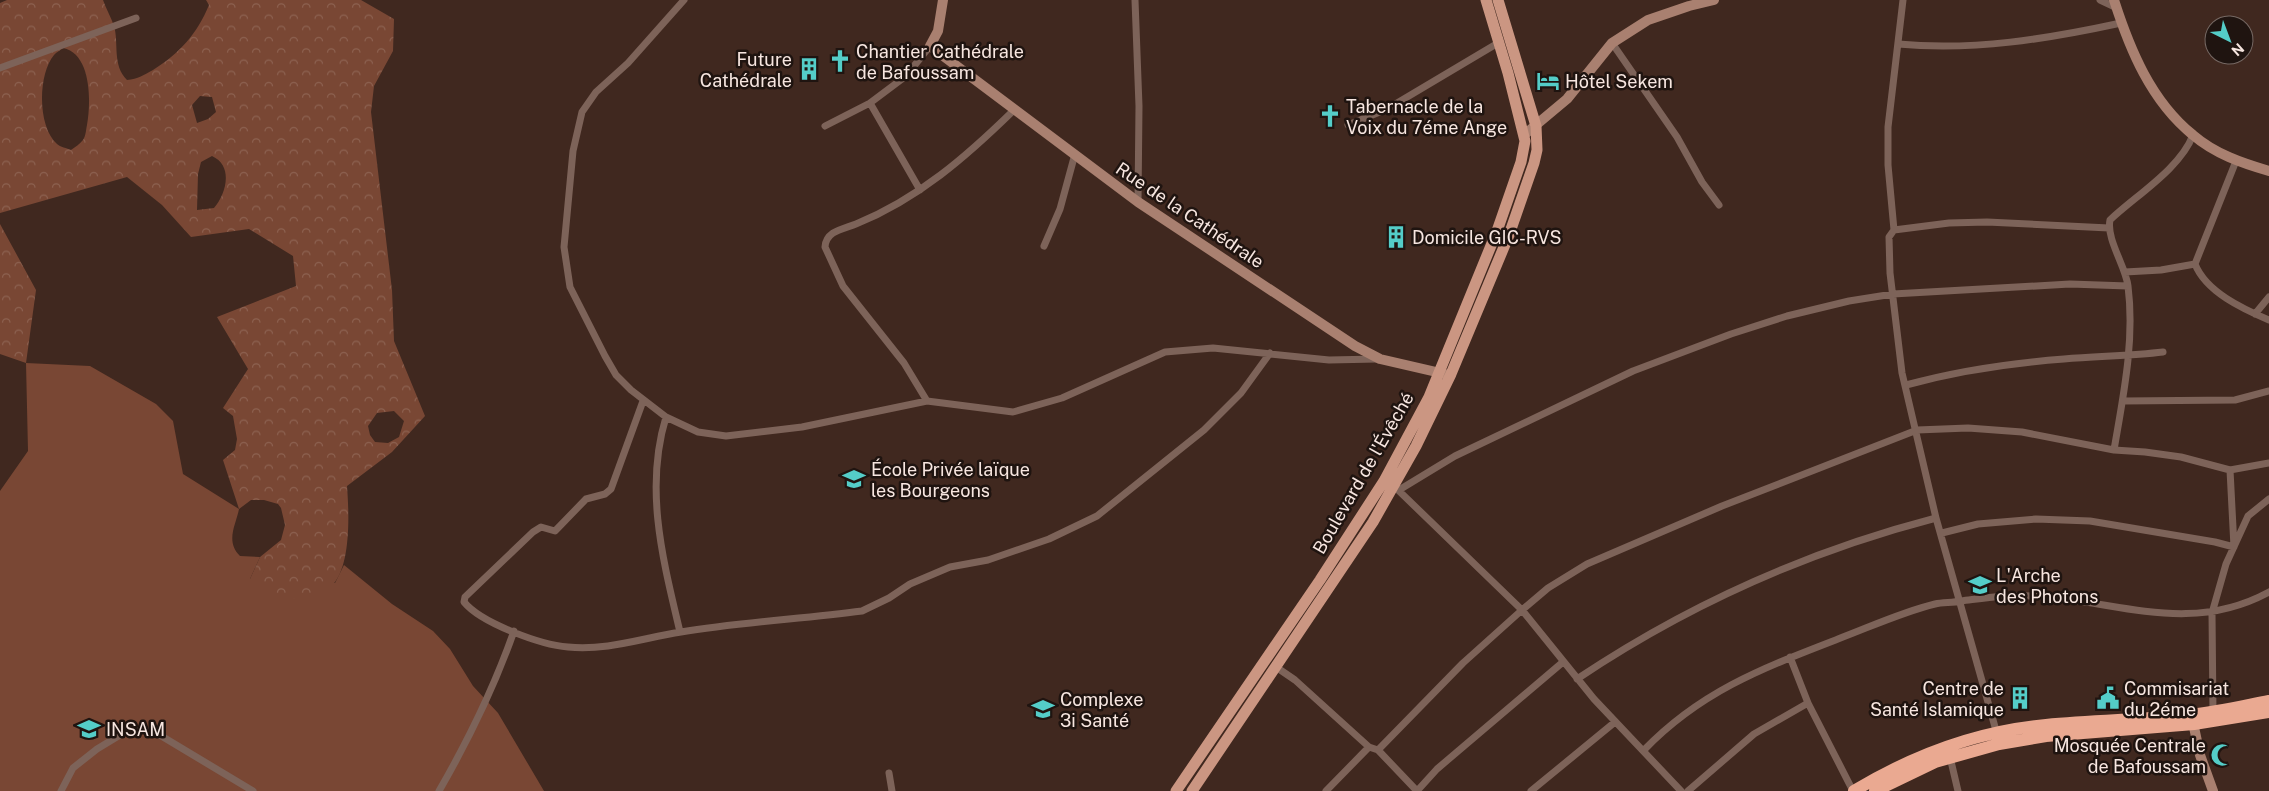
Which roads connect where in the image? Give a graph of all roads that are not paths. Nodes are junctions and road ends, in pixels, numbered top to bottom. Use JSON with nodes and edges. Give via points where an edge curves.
{"nodes":[{"id":1,"x":684,"y":0,"type":"edge"},
{"id":2,"x":943,"y":0,"type":"edge"},
{"id":3,"x":1135,"y":0,"type":"edge"},
{"id":4,"x":1486,"y":0,"type":"edge"},
{"id":5,"x":1498,"y":0,"type":"edge"},
{"id":6,"x":1714,"y":0,"type":"edge"},
{"id":7,"x":1903,"y":0,"type":"edge"},
{"id":8,"x":2100,"y":0,"type":"edge"},
{"id":9,"x":2115,"y":4,"type":"edge"},
{"id":10,"x":136,"y":18,"type":"dead end"},
{"id":11,"x":2121,"y":23,"type":"junction"},
{"id":12,"x":1498,"y":43,"type":"junction"},
{"id":13,"x":1612,"y":43,"type":"junction"},
{"id":14,"x":1898,"y":44,"type":"junction"},
{"id":15,"x":930,"y":46,"type":"junction"},
{"id":16,"x":0,"y":68,"type":"edge"},
{"id":17,"x":870,"y":103,"type":"junction"},
{"id":18,"x":1014,"y":110,"type":"junction"},
{"id":19,"x":1348,"y":125,"type":"dead end"},
{"id":20,"x":825,"y":126,"type":"dead end"},
{"id":21,"x":1536,"y":126,"type":"junction"},
{"id":22,"x":1524,"y":135,"type":"junction"},
{"id":23,"x":2193,"y":135,"type":"junction"},
{"id":24,"x":1075,"y":154,"type":"junction"},
{"id":25,"x":2236,"y":161,"type":"junction"},
{"id":26,"x":2269,"y":172,"type":"edge"},
{"id":27,"x":920,"y":190,"type":"junction"},
{"id":28,"x":1138,"y":202,"type":"junction"},
{"id":29,"x":1718,"y":205,"type":"dead end"},
{"id":30,"x":2109,"y":228,"type":"junction"},
{"id":31,"x":1894,"y":230,"type":"junction"},
{"id":32,"x":1044,"y":246,"type":"dead end"},
{"id":33,"x":2196,"y":264,"type":"junction"},
{"id":34,"x":2125,"y":272,"type":"junction"},
{"id":35,"x":2128,"y":286,"type":"junction"},
{"id":36,"x":1893,"y":294,"type":"junction"},
{"id":37,"x":2269,"y":297,"type":"edge"},
{"id":38,"x":2255,"y":314,"type":"junction"},
{"id":39,"x":2269,"y":320,"type":"edge"},
{"id":40,"x":2163,"y":352,"type":"dead end"},
{"id":41,"x":1270,"y":353,"type":"junction"},
{"id":42,"x":2128,"y":356,"type":"junction"},
{"id":43,"x":1380,"y":359,"type":"junction"},
{"id":44,"x":1445,"y":374,"type":"junction"},
{"id":45,"x":1906,"y":385,"type":"junction"},
{"id":46,"x":2269,"y":391,"type":"edge"},
{"id":47,"x":643,"y":401,"type":"junction"},
{"id":48,"x":927,"y":401,"type":"junction"},
{"id":49,"x":2123,"y":401,"type":"junction"},
{"id":50,"x":666,"y":416,"type":"junction"},
{"id":51,"x":1917,"y":430,"type":"junction"},
{"id":52,"x":2114,"y":450,"type":"junction"},
{"id":53,"x":2269,"y":463,"type":"edge"},
{"id":54,"x":2230,"y":470,"type":"junction"},
{"id":55,"x":1392,"y":486,"type":"junction"},
{"id":56,"x":2269,"y":499,"type":"edge"},
{"id":57,"x":1936,"y":518,"type":"junction"},
{"id":58,"x":1942,"y":533,"type":"junction"},
{"id":59,"x":2234,"y":547,"type":"junction"},
{"id":60,"x":2269,"y":592,"type":"edge"},
{"id":61,"x":1959,"y":602,"type":"junction"},
{"id":62,"x":1522,"y":610,"type":"junction"},
{"id":63,"x":2212,"y":613,"type":"junction"},
{"id":64,"x":514,"y":632,"type":"junction"},
{"id":65,"x":680,"y":632,"type":"junction"},
{"id":66,"x":1790,"y":657,"type":"junction"},
{"id":67,"x":1563,"y":662,"type":"junction"},
{"id":68,"x":1276,"y":667,"type":"junction"},
{"id":69,"x":1577,"y":679,"type":"junction"},
{"id":70,"x":2269,"y":701,"type":"edge"},
{"id":71,"x":1808,"y":703,"type":"junction"},
{"id":72,"x":2269,"y":712,"type":"edge"},
{"id":73,"x":2213,"y":716,"type":"junction"},
{"id":74,"x":2193,"y":720,"type":"junction"},
{"id":75,"x":1615,"y":722,"type":"junction"},
{"id":76,"x":1998,"y":739,"type":"junction"},
{"id":77,"x":1369,"y":748,"type":"junction"},
{"id":78,"x":1378,"y":750,"type":"junction"},
{"id":79,"x":1644,"y":750,"type":"junction"},
{"id":80,"x":1950,"y":757,"type":"junction"},
{"id":81,"x":889,"y":773,"type":"dead end"},
{"id":82,"x":61,"y":791,"type":"edge"},
{"id":83,"x":253,"y":791,"type":"edge"},
{"id":84,"x":439,"y":791,"type":"edge"},
{"id":85,"x":892,"y":791,"type":"edge"},
{"id":86,"x":1176,"y":791,"type":"edge"},
{"id":87,"x":1192,"y":791,"type":"edge"},
{"id":88,"x":1326,"y":791,"type":"edge"},
{"id":89,"x":1417,"y":791,"type":"edge"},
{"id":90,"x":1530,"y":791,"type":"edge"},
{"id":91,"x":1681,"y":791,"type":"edge"},
{"id":92,"x":1688,"y":791,"type":"edge"},
{"id":93,"x":1854,"y":791,"type":"edge"},
{"id":94,"x":1875,"y":791,"type":"edge"},
{"id":95,"x":1958,"y":791,"type":"edge"},
{"id":96,"x":2213,"y":791,"type":"edge"}],
"edges":[{"from":1,"to":47,"type":"street","via":[[587,104],[576,132],[569,185],[564,247],[570,287],[616,375]]},
{"from":2,"to":15,"type":"street","via":[[938,31]]},
{"from":3,"to":28,"type":"street"},
{"from":4,"to":12,"type":"main road","name":"Boulevard de l'Évêché"},
{"from":5,"to":21,"type":"main road","name":"Boulevard de l'Évêché"},
{"from":6,"to":13,"type":"street","via":[[1648,20]]},
{"from":7,"to":14,"type":"street"},
{"from":8,"to":9,"type":"street"},
{"from":9,"to":11,"type":"street"},
{"from":10,"to":16,"type":"street"},
{"from":11,"to":14,"type":"street","via":[[2064,35],[1986,45],[1937,48]]},
{"from":11,"to":23,"type":"street","via":[[2158,98]]},
{"from":12,"to":19,"type":"street","via":[[1387,109]]},
{"from":12,"to":22,"type":"main road","name":"Boulevard de l'Évêché"},
{"from":13,"to":21,"type":"street","via":[[1567,100]]},
{"from":13,"to":29,"type":"street","via":[[1677,137]]},
{"from":14,"to":31,"type":"street","via":[[1888,127]]},
{"from":15,"to":17,"type":"street","via":[[906,76]]},
{"from":15,"to":18,"type":"street","name":"Rue de la Cathédrale"},
{"from":17,"to":20,"type":"street"},
{"from":17,"to":27,"type":"street"},
{"from":18,"to":24,"type":"street","name":"Rue de la Cathédrale"},
{"from":18,"to":27,"type":"street","via":[[978,145]]},
{"from":21,"to":22,"type":"street"},
{"from":21,"to":44,"type":"main road","name":"Boulevard de l'Évêché","via":[[1534,163],[1509,235]]},
{"from":22,"to":44,"type":"main road","name":"Boulevard de l'Évêché","via":[[1524,152],[1509,199]]},
{"from":23,"to":25,"type":"street"},
{"from":23,"to":30,"type":"street","via":[[2172,165],[2110,220]]},
{"from":24,"to":28,"type":"street","name":"Rue de la Cathédrale"},
{"from":24,"to":32,"type":"street","via":[[1060,209]]},
{"from":25,"to":26,"type":"street"},
{"from":25,"to":33,"type":"street"},
{"from":27,"to":48,"type":"street","via":[[879,215],[831,234],[825,247],[849,296],[904,363]]},
{"from":28,"to":43,"type":"street","name":"Rue de la Cathédrale","via":[[1341,337]]},
{"from":30,"to":31,"type":"street","via":[[1987,222]]},
{"from":30,"to":34,"type":"street"},
{"from":31,"to":36,"type":"street","via":[[1889,244]]},
{"from":33,"to":34,"type":"street"},
{"from":33,"to":38,"type":"street","via":[[2199,274],[2212,288]]},
{"from":34,"to":35,"type":"street"},
{"from":35,"to":36,"type":"street","via":[[2070,284]]},
{"from":35,"to":42,"type":"street"},
{"from":36,"to":45,"type":"street"},
{"from":36,"to":55,"type":"street","via":[[1787,316],[1633,371]]},
{"from":37,"to":38,"type":"street"},
{"from":38,"to":39,"type":"street"},
{"from":40,"to":42,"type":"street"},
{"from":41,"to":43,"type":"street","via":[[1328,360]]},
{"from":41,"to":48,"type":"street","via":[[1214,348],[1165,352],[1062,398],[1014,412]]},
{"from":41,"to":65,"type":"street","via":[[1241,393],[1204,430],[1097,516],[1049,539],[988,560],[950,567],[910,584],[862,611]]},
{"from":42,"to":45,"type":"street","via":[[2064,359],[1945,374]]},
{"from":42,"to":49,"type":"street"},
{"from":43,"to":44,"type":"street","name":"Rue de la Cathédrale"},
{"from":44,"to":55,"type":"main road","name":"Boulevard de l'Évêché"},
{"from":45,"to":51,"type":"street"},
{"from":46,"to":49,"type":"street","via":[[2235,400]]},
{"from":47,"to":50,"type":"street"},
{"from":47,"to":64,"type":"street","via":[[611,489],[586,499],[555,531],[541,527],[533,532],[465,597],[464,602],[471,610]]},
{"from":48,"to":50,"type":"street","via":[[802,427],[726,436],[698,432]]},
{"from":49,"to":52,"type":"street"},
{"from":50,"to":65,"type":"street","via":[[656,454],[658,522],[662,555]]},
{"from":51,"to":52,"type":"street","via":[[2000,429]]},
{"from":51,"to":57,"type":"street"},
{"from":51,"to":62,"type":"street","via":[[1722,506],[1588,564],[1548,588]]},
{"from":52,"to":54,"type":"street","via":[[2181,457]]},
{"from":53,"to":54,"type":"street"},
{"from":54,"to":59,"type":"street"},
{"from":55,"to":62,"type":"street"},
{"from":55,"to":68,"type":"main road","name":"Boulevard de l'Évêché","via":[[1373,522]]},
{"from":55,"to":86,"type":"main road","name":"Boulevard de l'Évêché","via":[[1320,580]]},
{"from":56,"to":59,"type":"street","via":[[2248,516]]},
{"from":57,"to":58,"type":"street"},
{"from":57,"to":69,"type":"street","via":[[1896,528],[1754,581],[1663,626]]},
{"from":58,"to":59,"type":"street","via":[[1978,524],[2036,519],[2090,521]]},
{"from":58,"to":61,"type":"street"},
{"from":59,"to":63,"type":"street"},
{"from":60,"to":63,"type":"street","via":[[2251,602]]},
{"from":61,"to":63,"type":"street","via":[[1994,596],[2032,596],[2153,613]]},
{"from":61,"to":66,"type":"street","via":[[1935,604]]},
{"from":61,"to":76,"type":"street"},
{"from":62,"to":67,"type":"street"},
{"from":62,"to":78,"type":"street","via":[[1463,663]]},
{"from":63,"to":73,"type":"street"},
{"from":64,"to":65,"type":"street","via":[[578,648],[636,642]]},
{"from":64,"to":84,"type":"street","via":[[495,685]]},
{"from":66,"to":71,"type":"street"},
{"from":66,"to":79,"type":"street","via":[[1741,678],[1702,701]]},
{"from":67,"to":69,"type":"street"},
{"from":67,"to":89,"type":"street","via":[[1443,764]]},
{"from":68,"to":77,"type":"street"},
{"from":68,"to":87,"type":"main road","name":"Boulevard de l'Évêché"},
{"from":69,"to":75,"type":"street"},
{"from":70,"to":73,"type":"highway"},
{"from":71,"to":92,"type":"street","via":[[1754,734]]},
{"from":71,"to":93,"type":"street"},
{"from":72,"to":73,"type":"highway"},
{"from":73,"to":74,"type":"highway"},
{"from":74,"to":76,"type":"highway","via":[[2044,725]]},
{"from":74,"to":96,"type":"street","via":[[2200,755]]},
{"from":75,"to":79,"type":"street"},
{"from":75,"to":90,"type":"street"},
{"from":76,"to":80,"type":"highway"},
{"from":76,"to":93,"type":"highway","via":[[1931,752]]},
{"from":77,"to":78,"type":"street"},
{"from":77,"to":88,"type":"street"},
{"from":78,"to":89,"type":"street"},
{"from":79,"to":91,"type":"street"},
{"from":80,"to":94,"type":"highway"},
{"from":80,"to":95,"type":"street"},
{"from":81,"to":85,"type":"street"},
{"from":82,"to":83,"type":"street","via":[[73,768],[96,749],[125,732],[141,729],[158,734]]}]}
